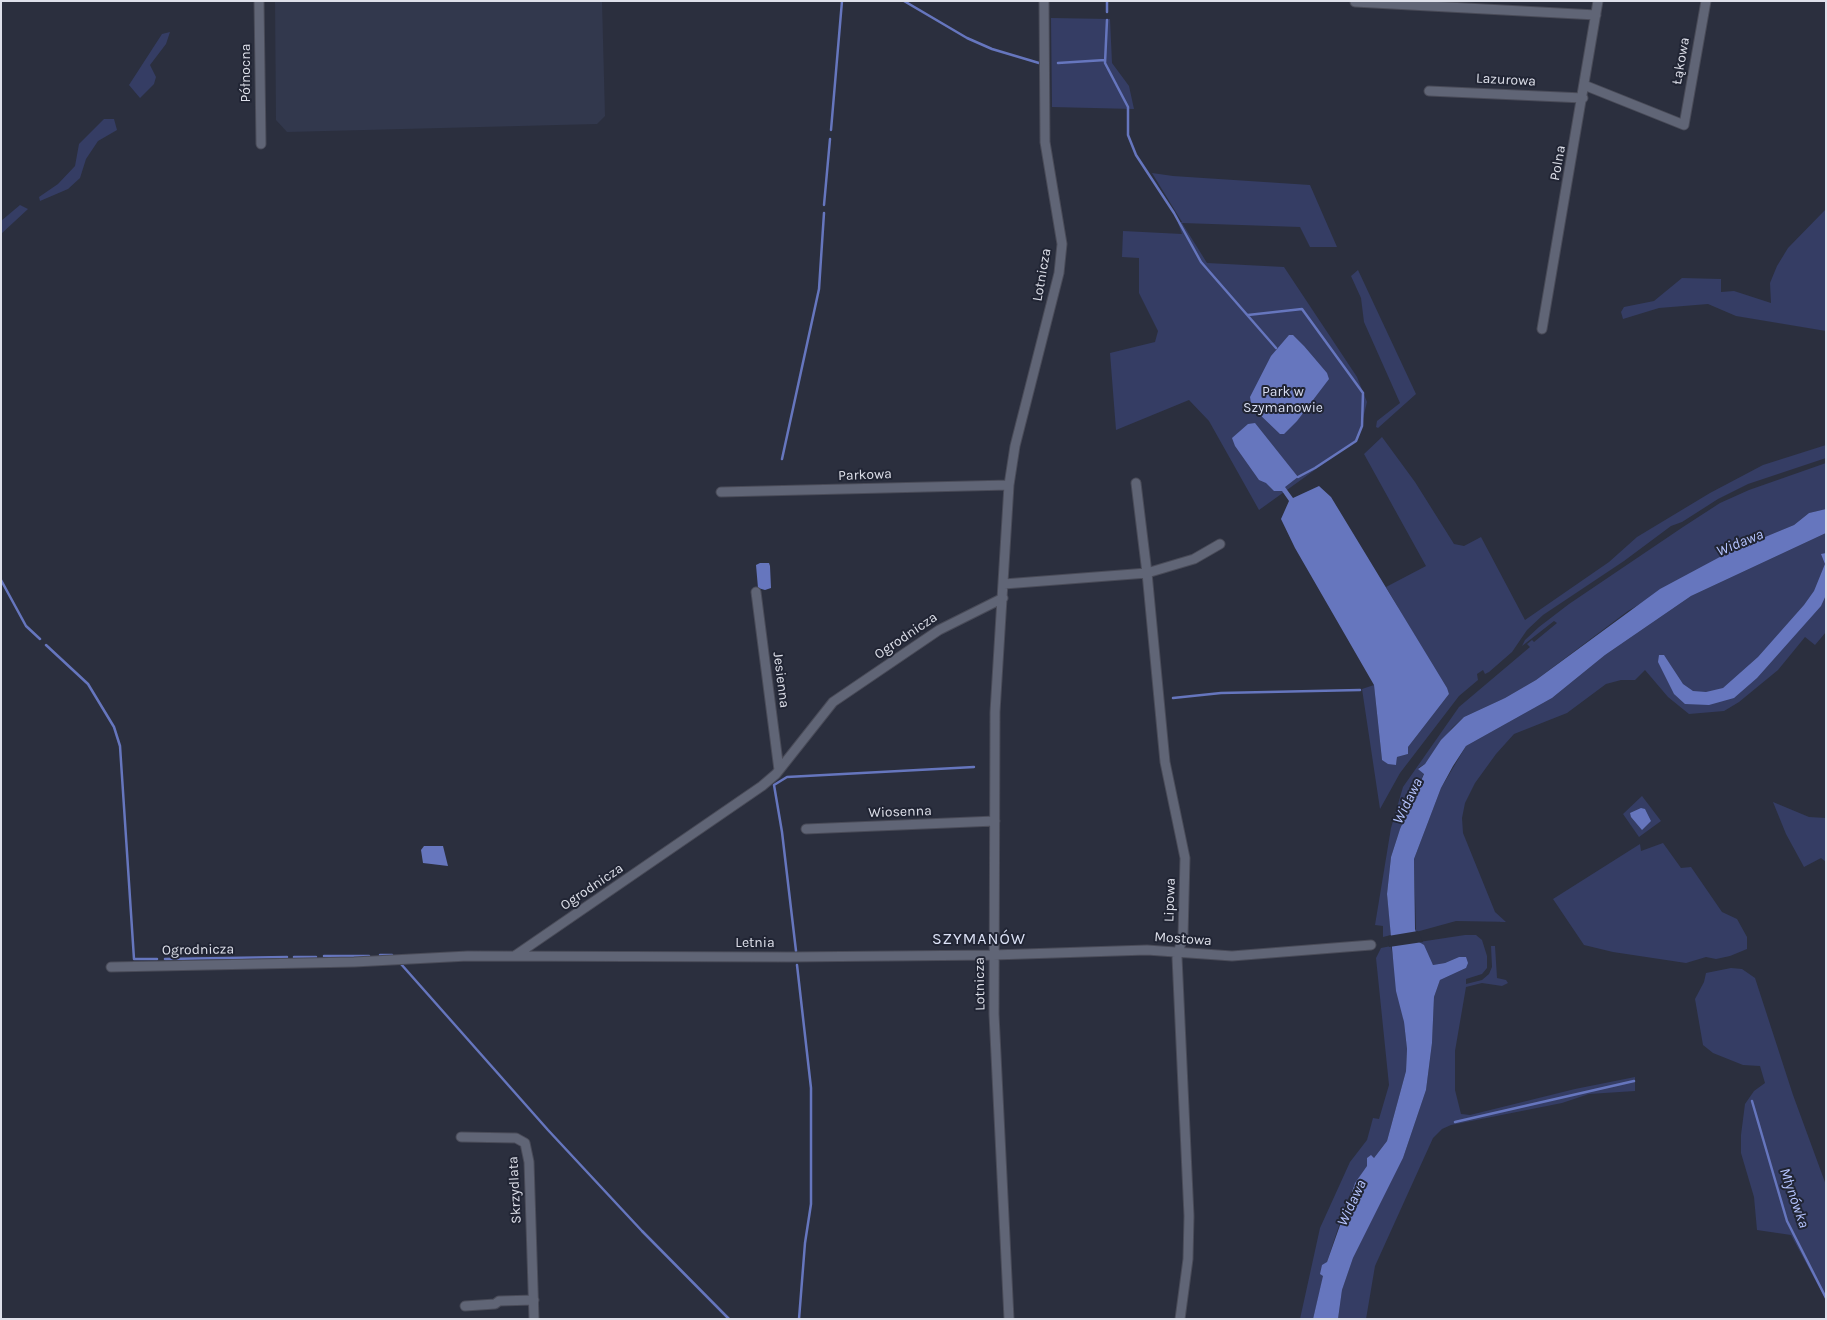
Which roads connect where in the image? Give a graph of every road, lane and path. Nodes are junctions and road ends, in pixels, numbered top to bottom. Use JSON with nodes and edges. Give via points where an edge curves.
{"nodes":[{"id":1,"x":259,"y":1,"type":"edge"},
{"id":2,"x":1044,"y":1,"type":"edge"},
{"id":3,"x":1598,"y":1,"type":"edge"},
{"id":4,"x":1706,"y":1,"type":"edge"},
{"id":5,"x":1355,"y":2,"type":"edge"},
{"id":6,"x":1596,"y":15,"type":"junction"},
{"id":7,"x":1584,"y":85,"type":"junction"},
{"id":8,"x":1429,"y":91,"type":"dead end"},
{"id":9,"x":1583,"y":98,"type":"junction"},
{"id":10,"x":261,"y":144,"type":"dead end"},
{"id":11,"x":1542,"y":330,"type":"dead end"},
{"id":12,"x":1136,"y":483,"type":"dead end"},
{"id":13,"x":1009,"y":485,"type":"junction"},
{"id":14,"x":721,"y":492,"type":"dead end"},
{"id":15,"x":1220,"y":544,"type":"dead end"},
{"id":16,"x":1148,"y":573,"type":"junction"},
{"id":17,"x":1003,"y":590,"type":"junction"},
{"id":18,"x":756,"y":592,"type":"dead end"},
{"id":19,"x":779,"y":770,"type":"junction"},
{"id":20,"x":995,"y":821,"type":"junction"},
{"id":21,"x":806,"y":829,"type":"dead end"},
{"id":22,"x":1372,"y":945,"type":"dead end"},
{"id":23,"x":1178,"y":951,"type":"junction"},
{"id":24,"x":993,"y":955,"type":"junction"},
{"id":25,"x":516,"y":956,"type":"junction"},
{"id":26,"x":111,"y":967,"type":"dead end"},
{"id":27,"x":461,"y":1137,"type":"dead end"},
{"id":28,"x":534,"y":1300,"type":"junction"},
{"id":29,"x":465,"y":1306,"type":"dead end"},
{"id":30,"x":534,"y":1319,"type":"edge"},
{"id":31,"x":1009,"y":1319,"type":"edge"},
{"id":32,"x":1180,"y":1319,"type":"edge"}],
"edges":[{"from":1,"to":10,"type":"street","name":"Północna"},
{"from":2,"to":13,"type":"street","name":"Lotnicza","via":[[1045,142],[1062,244],[1056,282],[1015,446]]},
{"from":3,"to":6,"type":"street","name":"Polna"},
{"from":4,"to":7,"type":"street","name":"Łąkowa","via":[[1684,125]]},
{"from":5,"to":6,"type":"street"},
{"from":6,"to":7,"type":"street","name":"Polna"},
{"from":7,"to":9,"type":"street","name":"Polna"},
{"from":8,"to":9,"type":"street","name":"Lazurowa"},
{"from":9,"to":11,"type":"street","name":"Polna"},
{"from":12,"to":16,"type":"street","name":"Lipowa"},
{"from":13,"to":14,"type":"street","name":"Parkowa"},
{"from":13,"to":17,"type":"street","name":"Lotnicza"},
{"from":15,"to":16,"type":"street","name":"Ogrodnicza","via":[[1194,559]]},
{"from":16,"to":17,"type":"street","name":"Ogrodnicza"},
{"from":16,"to":23,"type":"street","name":"Lipowa","via":[[1165,762],[1185,858],[1183,936]]},
{"from":17,"to":19,"type":"street","name":"Ogrodnicza","via":[[833,702]]},
{"from":17,"to":20,"type":"street","name":"Lotnicza","via":[[994,712]]},
{"from":18,"to":19,"type":"street","name":"Jesienna"},
{"from":19,"to":25,"type":"street","name":"Ogrodnicza","via":[[740,802]]},
{"from":20,"to":21,"type":"street","name":"Wiosenna"},
{"from":20,"to":24,"type":"street","name":"Lotnicza"},
{"from":22,"to":23,"type":"street","name":"Mostowa","via":[[1232,956]]},
{"from":23,"to":24,"type":"street","name":"Mostowa"},
{"from":23,"to":32,"type":"street","name":"Lipowa","via":[[1189,1216],[1188,1259]]},
{"from":24,"to":25,"type":"street","name":"Letnia"},
{"from":24,"to":31,"type":"street","name":"Lotnicza"},
{"from":25,"to":26,"type":"street","name":"Ogrodnicza"},
{"from":27,"to":28,"type":"street","name":"Skrzydlata","via":[[516,1138],[524,1143],[529,1162]]},
{"from":28,"to":29,"type":"street"},
{"from":28,"to":30,"type":"street","name":"Skrzydlata"}]}
